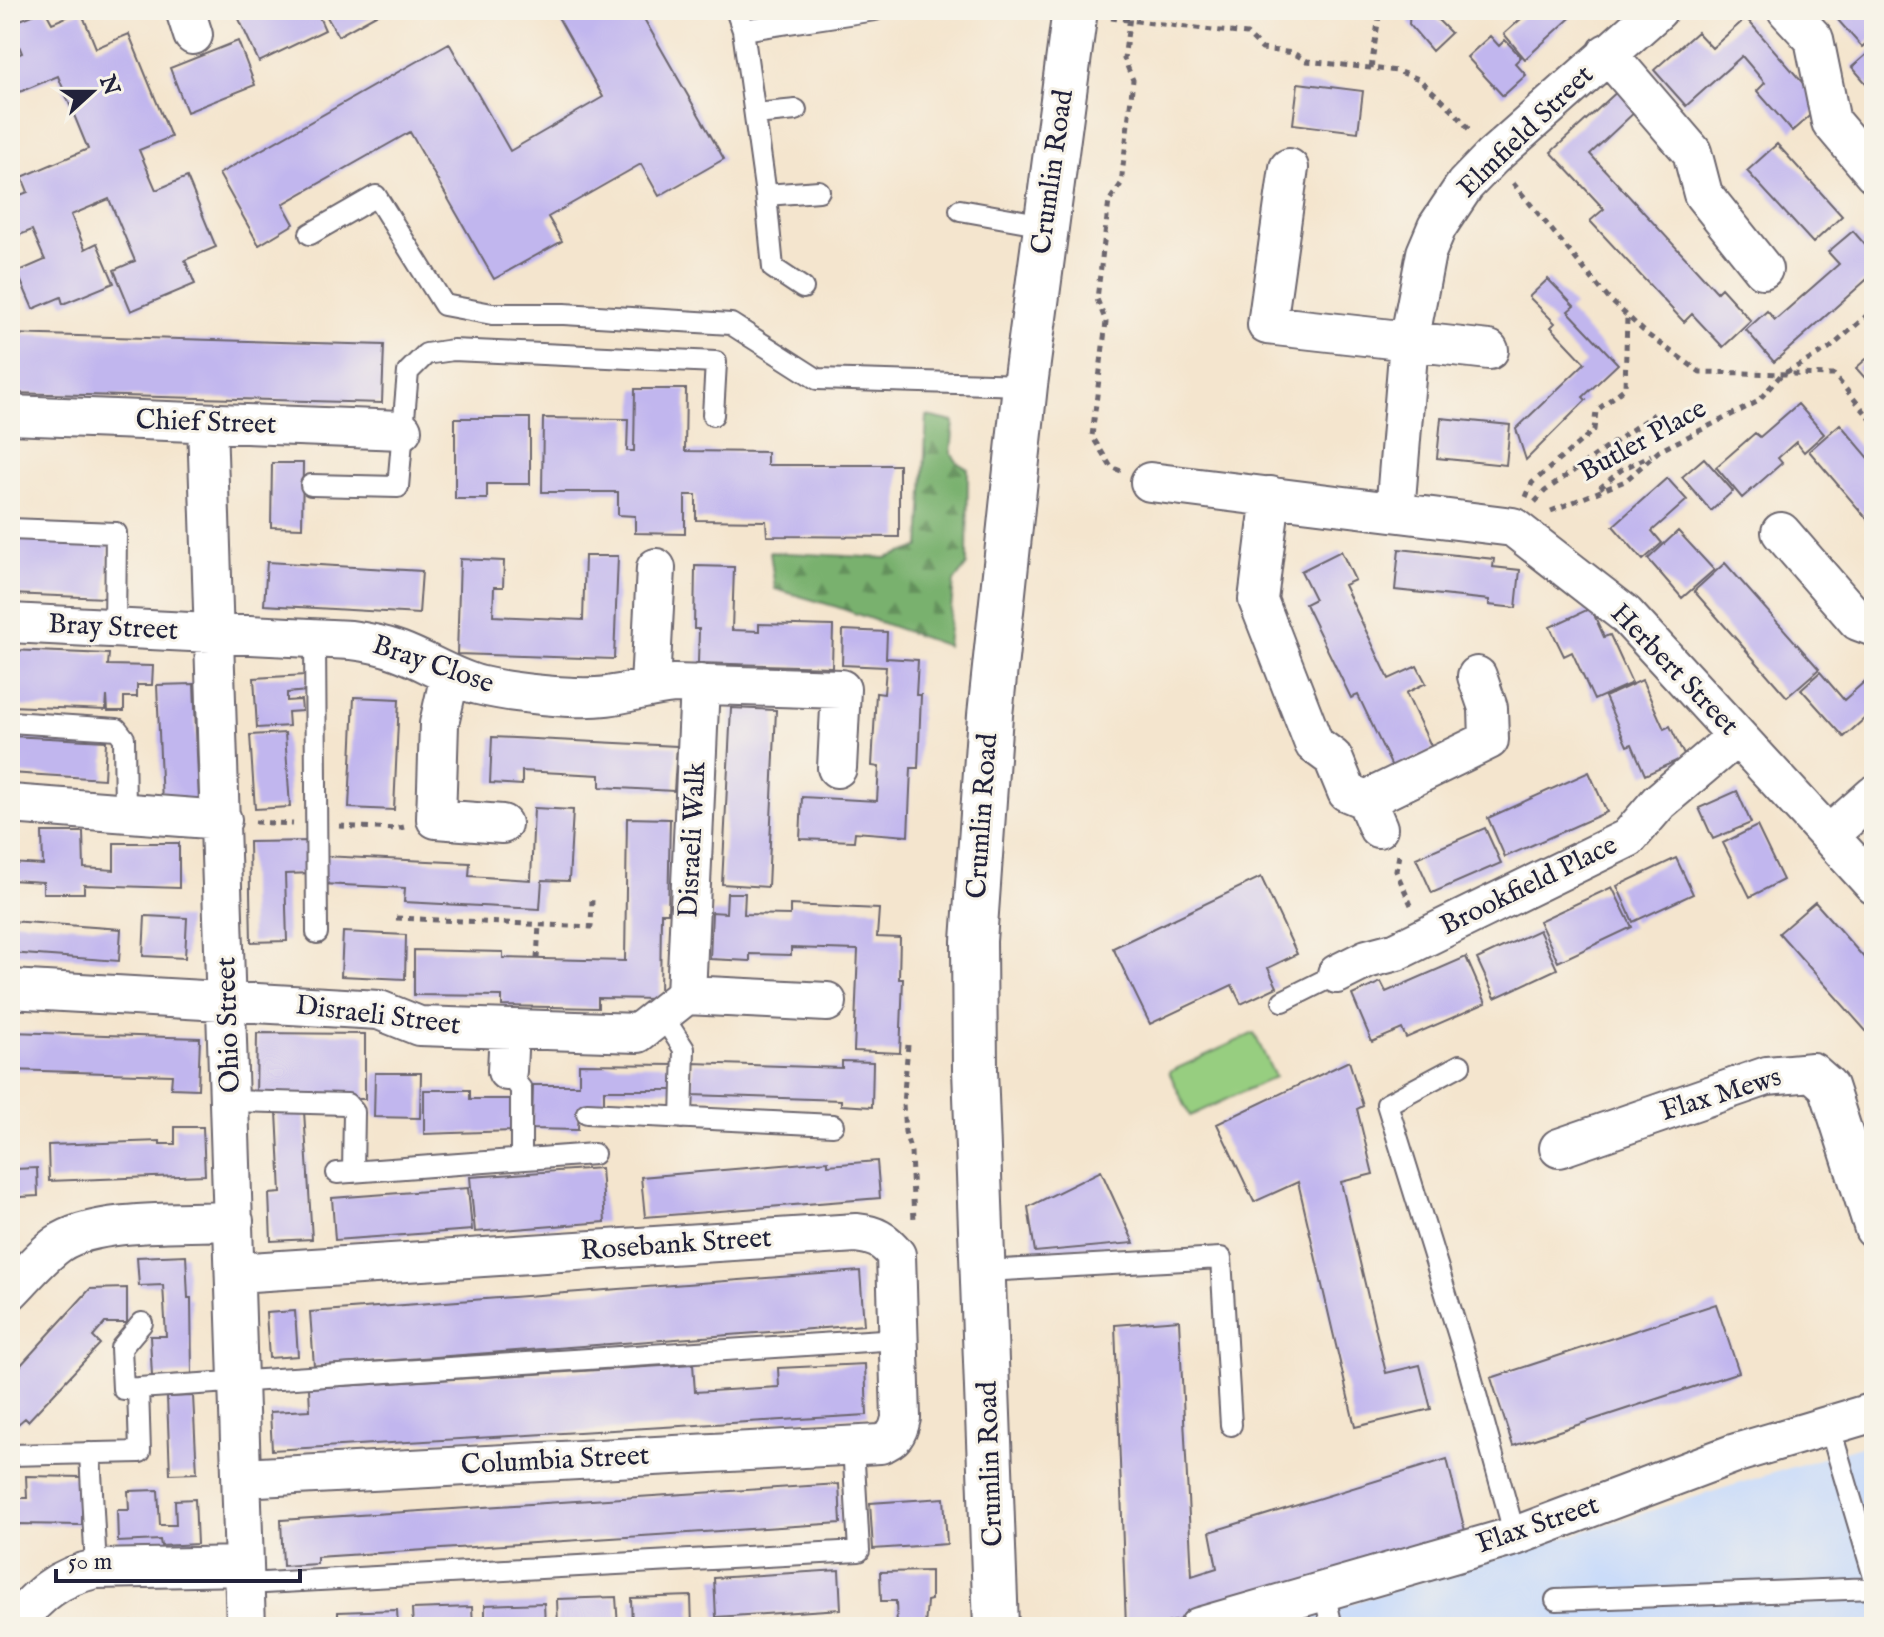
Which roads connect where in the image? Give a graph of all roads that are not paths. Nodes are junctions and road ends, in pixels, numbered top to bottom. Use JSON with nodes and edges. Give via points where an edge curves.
{"nodes":[{"id":1,"x":875,"y":10,"type":"edge"},
{"id":2,"x":1075,"y":10,"type":"edge"},
{"id":3,"x":1658,"y":10,"type":"edge"},
{"id":4,"x":1787,"y":10,"type":"edge"},
{"id":5,"x":740,"y":20,"type":"edge"},
{"id":6,"x":1607,"y":53,"type":"junction"},
{"id":7,"x":796,"y":110,"type":"dead end"},
{"id":8,"x":755,"y":114,"type":"junction"},
{"id":9,"x":1289,"y":168,"type":"dead end"},
{"id":10,"x":1874,"y":173,"type":"edge"},
{"id":11,"x":819,"y":191,"type":"dead end"},
{"id":12,"x":766,"y":195,"type":"junction"},
{"id":13,"x":960,"y":210,"type":"dead end"},
{"id":14,"x":1045,"y":225,"type":"junction"},
{"id":15,"x":310,"y":234,"type":"dead end"},
{"id":16,"x":1763,"y":269,"type":"dead end"},
{"id":17,"x":803,"y":288,"type":"dead end"},
{"id":18,"x":1409,"y":342,"type":"junction"},
{"id":19,"x":1489,"y":350,"type":"dead end"},
{"id":20,"x":1025,"y":385,"type":"junction"},
{"id":21,"x":10,"y":415,"type":"edge"},
{"id":22,"x":713,"y":415,"type":"dead end"},
{"id":23,"x":207,"y":423,"type":"junction"},
{"id":24,"x":402,"y":430,"type":"junction"},
{"id":25,"x":1150,"y":482,"type":"road end"},
{"id":26,"x":311,"y":485,"type":"dead end"},
{"id":27,"x":1271,"y":496,"type":"junction"},
{"id":28,"x":1395,"y":512,"type":"junction"},
{"id":29,"x":10,"y":529,"type":"edge"},
{"id":30,"x":1781,"y":532,"type":"dead end"},
{"id":31,"x":656,"y":568,"type":"dead end"},
{"id":32,"x":10,"y":623,"type":"edge"},
{"id":33,"x":1874,"y":627,"type":"edge"},
{"id":34,"x":115,"y":628,"type":"junction"},
{"id":35,"x":216,"y":633,"type":"junction"},
{"id":36,"x":315,"y":638,"type":"junction"},
{"id":37,"x":450,"y":675,"type":"junction"},
{"id":38,"x":1477,"y":676,"type":"dead end"},
{"id":39,"x":700,"y":684,"type":"junction"},
{"id":40,"x":650,"y":686,"type":"junction"},
{"id":41,"x":10,"y":722,"type":"edge"},
{"id":42,"x":1737,"y":736,"type":"junction"},
{"id":43,"x":837,"y":768,"type":"dead end"},
{"id":44,"x":1874,"y":795,"type":"edge"},
{"id":45,"x":10,"y":804,"type":"edge"},
{"id":46,"x":125,"y":811,"type":"junction"},
{"id":47,"x":222,"y":820,"type":"junction"},
{"id":48,"x":502,"y":824,"type":"dead end"},
{"id":49,"x":1829,"y":835,"type":"junction"},
{"id":50,"x":1874,"y":885,"type":"edge"},
{"id":51,"x":317,"y":933,"type":"dead end"},
{"id":52,"x":1337,"y":974,"type":"joint"},
{"id":53,"x":10,"y":989,"type":"edge"},
{"id":54,"x":228,"y":1001,"type":"junction"},
{"id":55,"x":1283,"y":1001,"type":"dead end"},
{"id":56,"x":827,"y":1002,"type":"dead end"},
{"id":57,"x":674,"y":1005,"type":"junction"},
{"id":58,"x":509,"y":1029,"type":"junction"},
{"id":59,"x":1460,"y":1065,"type":"dead end"},
{"id":60,"x":507,"y":1071,"type":"joint"},
{"id":61,"x":231,"y":1101,"type":"junction"},
{"id":62,"x":587,"y":1113,"type":"dead end"},
{"id":63,"x":682,"y":1118,"type":"junction"},
{"id":64,"x":833,"y":1125,"type":"dead end"},
{"id":65,"x":1559,"y":1148,"type":"dead end"},
{"id":66,"x":594,"y":1154,"type":"dead end"},
{"id":67,"x":521,"y":1159,"type":"junction"},
{"id":68,"x":234,"y":1221,"type":"junction"},
{"id":69,"x":1874,"y":1229,"type":"edge"},
{"id":70,"x":984,"y":1271,"type":"junction"},
{"id":71,"x":235,"y":1273,"type":"junction"},
{"id":72,"x":10,"y":1291,"type":"edge"},
{"id":73,"x":142,"y":1323,"type":"dead end"},
{"id":74,"x":898,"y":1339,"type":"junction"},
{"id":75,"x":239,"y":1381,"type":"junction"},
{"id":76,"x":138,"y":1388,"type":"junction"},
{"id":77,"x":1874,"y":1412,"type":"edge"},
{"id":78,"x":1231,"y":1425,"type":"dead end"},
{"id":79,"x":1829,"y":1425,"type":"junction"},
{"id":80,"x":860,"y":1445,"type":"junction"},
{"id":81,"x":90,"y":1453,"type":"junction"},
{"id":82,"x":10,"y":1455,"type":"edge"},
{"id":83,"x":242,"y":1478,"type":"junction"},
{"id":84,"x":1515,"y":1536,"type":"junction"},
{"id":85,"x":96,"y":1569,"type":"junction"},
{"id":86,"x":244,"y":1575,"type":"junction"},
{"id":87,"x":1874,"y":1577,"type":"edge"},
{"id":88,"x":1874,"y":1588,"type":"edge"},
{"id":89,"x":1556,"y":1600,"type":"dead end"},
{"id":90,"x":1328,"y":1610,"type":"edge"},
{"id":91,"x":10,"y":1627,"type":"edge"},
{"id":92,"x":246,"y":1627,"type":"edge"},
{"id":93,"x":996,"y":1627,"type":"edge"},
{"id":94,"x":1199,"y":1627,"type":"edge"}],
"edges":[{"from":1,"to":5,"type":"lane"},
{"from":2,"to":14,"type":"main road","name":"Crumlin Road"},
{"from":3,"to":6,"type":"street","name":"Elmfield Street"},
{"from":4,"to":10,"type":"street","via":[[1814,39],[1831,122]]},
{"from":5,"to":8,"type":"lane"},
{"from":6,"to":16,"type":"street","via":[[1692,152],[1703,194]]},
{"from":6,"to":18,"type":"street","name":"Elmfield Street","via":[[1465,185],[1426,253]]},
{"from":7,"to":8,"type":"lane"},
{"from":8,"to":12,"type":"lane"},
{"from":9,"to":18,"type":"street","via":[[1267,325]]},
{"from":11,"to":12,"type":"lane"},
{"from":12,"to":17,"type":"lane","via":[[773,268]]},
{"from":13,"to":14,"type":"lane"},
{"from":14,"to":20,"type":"main road","name":"Crumlin Road"},
{"from":15,"to":20,"type":"lane","via":[[376,196],[444,305],[492,314],[731,324],[817,379]]},
{"from":18,"to":19,"type":"street"},
{"from":18,"to":28,"type":"street","name":"Elmfield Street"},
{"from":20,"to":70,"type":"main road","name":"Crumlin Road","via":[[990,715],[974,941]]},
{"from":21,"to":23,"type":"street","name":"Chief Street"},
{"from":22,"to":24,"type":"lane","via":[[716,362],[453,350],[426,354],[408,372]]},
{"from":23,"to":24,"type":"street","name":"Chief Street"},
{"from":23,"to":35,"type":"street","name":"Ohio Street"},
{"from":24,"to":26,"type":"lane","via":[[398,487]]},
{"from":25,"to":27,"type":"street"},
{"from":27,"to":28,"type":"street"},
{"from":27,"to":38,"type":"street","via":[[1258,600],[1314,744],[1333,758],[1347,792],[1372,814],[1489,740],[1488,708]]},
{"from":28,"to":42,"type":"street","name":"Herbert Street","via":[[1513,527],[1625,614]]},
{"from":29,"to":34,"type":"lane","via":[[116,533]]},
{"from":30,"to":33,"type":"street","via":[[1858,621]]},
{"from":31,"to":40,"type":"street"},
{"from":32,"to":34,"type":"street","name":"Bray Street"},
{"from":34,"to":35,"type":"street","name":"Bray Street"},
{"from":35,"to":36,"type":"street","name":"Bray Close"},
{"from":35,"to":47,"type":"street","name":"Ohio Street"},
{"from":36,"to":37,"type":"street","name":"Bray Close","via":[[374,643]]},
{"from":36,"to":51,"type":"lane"},
{"from":37,"to":40,"type":"street","name":"Bray Close","via":[[503,690],[561,695],[603,697]]},
{"from":37,"to":48,"type":"street","via":[[439,724],[436,819]]},
{"from":39,"to":40,"type":"street","name":"Bray Close"},
{"from":39,"to":43,"type":"street","name":"Bray Close","via":[[841,689]]},
{"from":39,"to":57,"type":"street","name":"Disraeli Walk"},
{"from":41,"to":46,"type":"lane","via":[[117,729],[124,738]]},
{"from":42,"to":49,"type":"street","name":"Herbert Street"},
{"from":42,"to":52,"type":"street","name":"Brookfield Place","via":[[1659,802],[1628,838]]},
{"from":44,"to":49,"type":"street"},
{"from":45,"to":46,"type":"street"},
{"from":46,"to":47,"type":"street"},
{"from":47,"to":54,"type":"street","name":"Ohio Street"},
{"from":49,"to":50,"type":"street","name":"Herbert Street"},
{"from":52,"to":55,"type":"lane"},
{"from":53,"to":54,"type":"street","name":"Disraeli Street"},
{"from":54,"to":58,"type":"street","name":"Disraeli Street","via":[[379,1010],[419,1026]]},
{"from":54,"to":61,"type":"street","name":"Ohio Street"},
{"from":56,"to":57,"type":"street"},
{"from":57,"to":58,"type":"street","name":"Disraeli Street","via":[[638,1033]]},
{"from":57,"to":63,"type":"lane","via":[[684,1049]]},
{"from":58,"to":60,"type":"street"},
{"from":59,"to":84,"type":"lane","via":[[1387,1104]]},
{"from":60,"to":67,"type":"lane","via":[[521,1089]]},
{"from":61,"to":67,"type":"lane","via":[[347,1104],[354,1112],[345,1172]]},
{"from":61,"to":68,"type":"street","name":"Ohio Street"},
{"from":62,"to":63,"type":"lane"},
{"from":63,"to":64,"type":"lane"},
{"from":65,"to":69,"type":"street","name":"Flax Mews","via":[[1767,1076],[1812,1072],[1828,1086]]},
{"from":66,"to":67,"type":"lane"},
{"from":68,"to":71,"type":"street","name":"Ohio Street"},
{"from":68,"to":72,"type":"street","via":[[99,1227],[58,1244]]},
{"from":70,"to":78,"type":"lane","via":[[1221,1258]]},
{"from":70,"to":93,"type":"main road","name":"Crumlin Road"},
{"from":71,"to":74,"type":"street","name":"Rosebank Street","via":[[856,1233],[887,1242],[896,1255]]},
{"from":71,"to":75,"type":"street","name":"Ohio Street"},
{"from":73,"to":76,"type":"lane","via":[[121,1348],[123,1389]]},
{"from":74,"to":75,"type":"lane"},
{"from":74,"to":80,"type":"street","name":"Rosebank Street","via":[[899,1430],[891,1440]]},
{"from":75,"to":76,"type":"lane"},
{"from":75,"to":83,"type":"street","name":"Ohio Street"},
{"from":76,"to":81,"type":"lane","via":[[140,1452]]},
{"from":77,"to":79,"type":"street","name":"Flax Street"},
{"from":79,"to":84,"type":"street","name":"Flax Street","via":[[1733,1454]]},
{"from":79,"to":87,"type":"lane"},
{"from":80,"to":83,"type":"street","name":"Columbia Street"},
{"from":80,"to":86,"type":"lane","via":[[859,1551]]},
{"from":81,"to":82,"type":"lane"},
{"from":81,"to":85,"type":"lane"},
{"from":83,"to":86,"type":"street","name":"Ohio Street"},
{"from":84,"to":90,"type":"street","name":"Flax Street"},
{"from":85,"to":86,"type":"street"},
{"from":85,"to":91,"type":"street","via":[[51,1586]]},
{"from":86,"to":92,"type":"street","name":"Ohio Street"},
{"from":88,"to":89,"type":"lane"},
{"from":90,"to":94,"type":"street","name":"Flax Street"}]}
